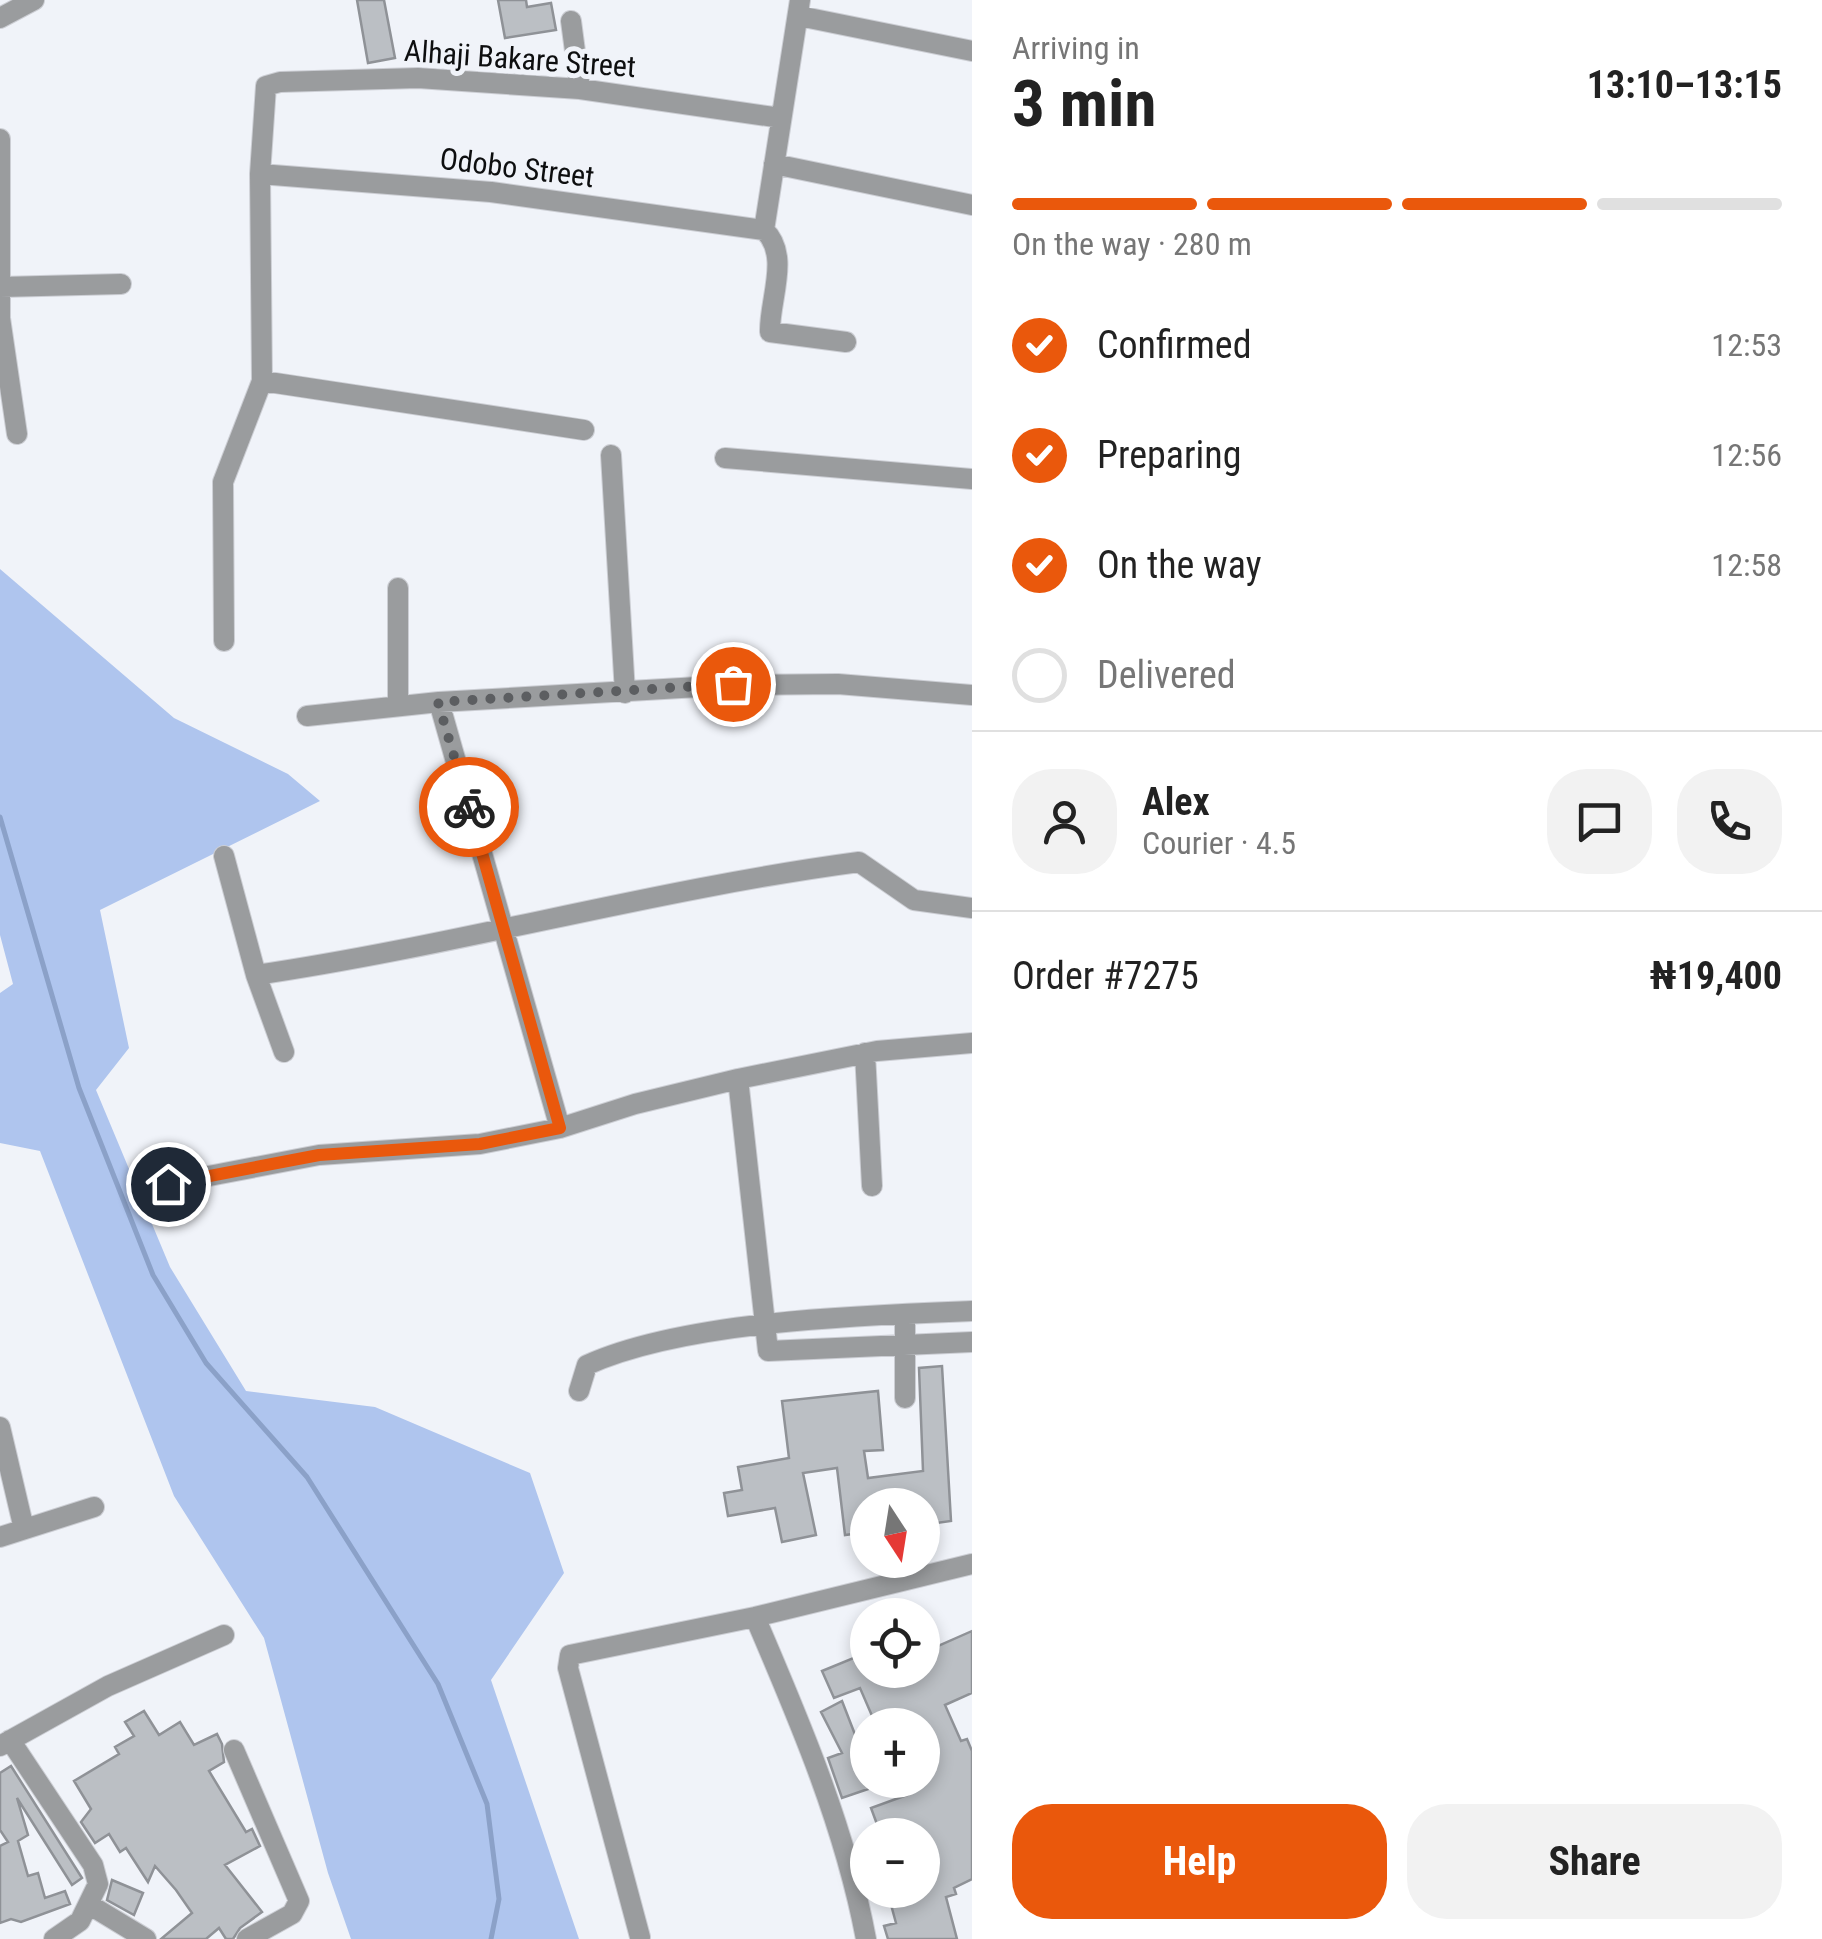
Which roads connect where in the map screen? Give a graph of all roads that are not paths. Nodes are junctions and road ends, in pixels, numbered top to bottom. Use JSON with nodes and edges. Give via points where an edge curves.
{"nodes":[{"id":1,"x":34,"y":0,"type":"edge"},
{"id":2,"x":800,"y":8,"type":"edge"},
{"id":3,"x":0,"y":18,"type":"edge"},
{"id":4,"x":570,"y":22,"type":"dead end"},
{"id":5,"x":972,"y":51,"type":"edge"},
{"id":6,"x":580,"y":89,"type":"junction"},
{"id":7,"x":781,"y":118,"type":"junction"},
{"id":8,"x":0,"y":138,"type":"edge"},
{"id":9,"x":774,"y":164,"type":"junction"},
{"id":10,"x":260,"y":174,"type":"junction"},
{"id":11,"x":972,"y":205,"type":"edge"},
{"id":12,"x":764,"y":230,"type":"junction"},
{"id":13,"x":121,"y":284,"type":"dead end"},
{"id":14,"x":1,"y":288,"type":"edge"},
{"id":15,"x":846,"y":342,"type":"dead end"},
{"id":16,"x":262,"y":382,"type":"junction"},
{"id":17,"x":584,"y":430,"type":"dead end"},
{"id":18,"x":18,"y":434,"type":"dead end"},
{"id":19,"x":611,"y":455,"type":"dead end"},
{"id":20,"x":725,"y":458,"type":"dead end"},
{"id":21,"x":972,"y":479,"type":"edge"},
{"id":22,"x":398,"y":588,"type":"dead end"},
{"id":23,"x":224,"y":641,"type":"dead end"},
{"id":24,"x":625,"y":694,"type":"junction"},
{"id":25,"x":972,"y":695,"type":"edge"},
{"id":26,"x":438,"y":702,"type":"junction"},
{"id":27,"x":398,"y":706,"type":"junction"},
{"id":28,"x":307,"y":716,"type":"dead end"},
{"id":29,"x":224,"y":856,"type":"dead end"},
{"id":30,"x":972,"y":908,"type":"edge"},
{"id":31,"x":505,"y":925,"type":"junction"},
{"id":32,"x":256,"y":975,"type":"junction"},
{"id":33,"x":972,"y":1043,"type":"edge"},
{"id":34,"x":284,"y":1052,"type":"dead end"},
{"id":35,"x":865,"y":1053,"type":"junction"},
{"id":36,"x":738,"y":1078,"type":"junction"},
{"id":37,"x":560,"y":1128,"type":"junction"},
{"id":38,"x":168,"y":1184,"type":"dead end"},
{"id":39,"x":872,"y":1186,"type":"dead end"},
{"id":40,"x":972,"y":1311,"type":"edge"},
{"id":41,"x":906,"y":1314,"type":"junction"},
{"id":42,"x":766,"y":1326,"type":"junction"},
{"id":43,"x":972,"y":1342,"type":"edge"},
{"id":44,"x":906,"y":1344,"type":"junction"},
{"id":45,"x":579,"y":1391,"type":"dead end"},
{"id":46,"x":905,"y":1398,"type":"dead end"},
{"id":47,"x":0,"y":1427,"type":"edge"},
{"id":48,"x":94,"y":1506,"type":"dead end"},
{"id":49,"x":24,"y":1529,"type":"junction"},
{"id":50,"x":0,"y":1537,"type":"edge"},
{"id":51,"x":972,"y":1564,"type":"edge"},
{"id":52,"x":755,"y":1617,"type":"junction"},
{"id":53,"x":224,"y":1635,"type":"dead end"},
{"id":54,"x":5,"y":1743,"type":"edge"},
{"id":55,"x":234,"y":1750,"type":"dead end"},
{"id":56,"x":90,"y":1905,"type":"junction"},
{"id":57,"x":640,"y":1936,"type":"edge"},
{"id":58,"x":54,"y":1939,"type":"edge"},
{"id":59,"x":146,"y":1939,"type":"edge"},
{"id":60,"x":248,"y":1939,"type":"edge"},
{"id":61,"x":866,"y":1939,"type":"edge"}],
"edges":[{"from":1,"to":3,"type":"street"},
{"from":2,"to":5,"type":"street"},
{"from":2,"to":7,"type":"street"},
{"from":4,"to":6,"type":"street"},
{"from":6,"to":7,"type":"street","name":"Alhaji Bakare Street"},
{"from":6,"to":10,"type":"street","name":"Alhaji Bakare Street","via":[[418,78],[280,82],[266,86]]},
{"from":7,"to":9,"type":"street"},
{"from":8,"to":14,"type":"street"},
{"from":9,"to":11,"type":"street"},
{"from":9,"to":12,"type":"street"},
{"from":10,"to":12,"type":"street","name":"Odobo Street","via":[[491,192]]},
{"from":10,"to":16,"type":"street"},
{"from":12,"to":15,"type":"street","via":[[777,255],[770,332]]},
{"from":13,"to":14,"type":"street"},
{"from":14,"to":18,"type":"street"},
{"from":16,"to":17,"type":"street"},
{"from":16,"to":23,"type":"street","via":[[224,482]]},
{"from":19,"to":24,"type":"street"},
{"from":20,"to":21,"type":"street"},
{"from":22,"to":27,"type":"street"},
{"from":24,"to":25,"type":"street","via":[[838,684]]},
{"from":24,"to":26,"type":"street"},
{"from":26,"to":27,"type":"street"},
{"from":26,"to":31,"type":"street"},
{"from":27,"to":28,"type":"street"},
{"from":29,"to":32,"type":"street"},
{"from":30,"to":31,"type":"street","via":[[914,900],[859,862],[757,874]]},
{"from":31,"to":32,"type":"street","via":[[391,953]]},
{"from":31,"to":37,"type":"street"},
{"from":32,"to":34,"type":"street"},
{"from":33,"to":35,"type":"street"},
{"from":35,"to":36,"type":"street"},
{"from":35,"to":39,"type":"street"},
{"from":36,"to":37,"type":"street"},
{"from":36,"to":42,"type":"street"},
{"from":37,"to":38,"type":"street","via":[[480,1144],[319,1155]]},
{"from":40,"to":41,"type":"street"},
{"from":41,"to":42,"type":"street"},
{"from":41,"to":44,"type":"street"},
{"from":42,"to":44,"type":"street","via":[[768,1351]]},
{"from":42,"to":45,"type":"street","via":[[623,1349],[587,1366]]},
{"from":43,"to":44,"type":"street"},
{"from":44,"to":46,"type":"street"},
{"from":47,"to":49,"type":"street"},
{"from":48,"to":49,"type":"street"},
{"from":49,"to":50,"type":"street"},
{"from":51,"to":52,"type":"street"},
{"from":52,"to":57,"type":"street","via":[[570,1655],[568,1668]]},
{"from":52,"to":61,"type":"street","via":[[807,1739],[856,1886]]},
{"from":53,"to":54,"type":"street","via":[[108,1686]]},
{"from":54,"to":56,"type":"street","via":[[93,1865],[98,1884]]},
{"from":55,"to":60,"type":"street","via":[[299,1901],[292,1914]]},
{"from":56,"to":58,"type":"street"},
{"from":56,"to":59,"type":"street"}]}
